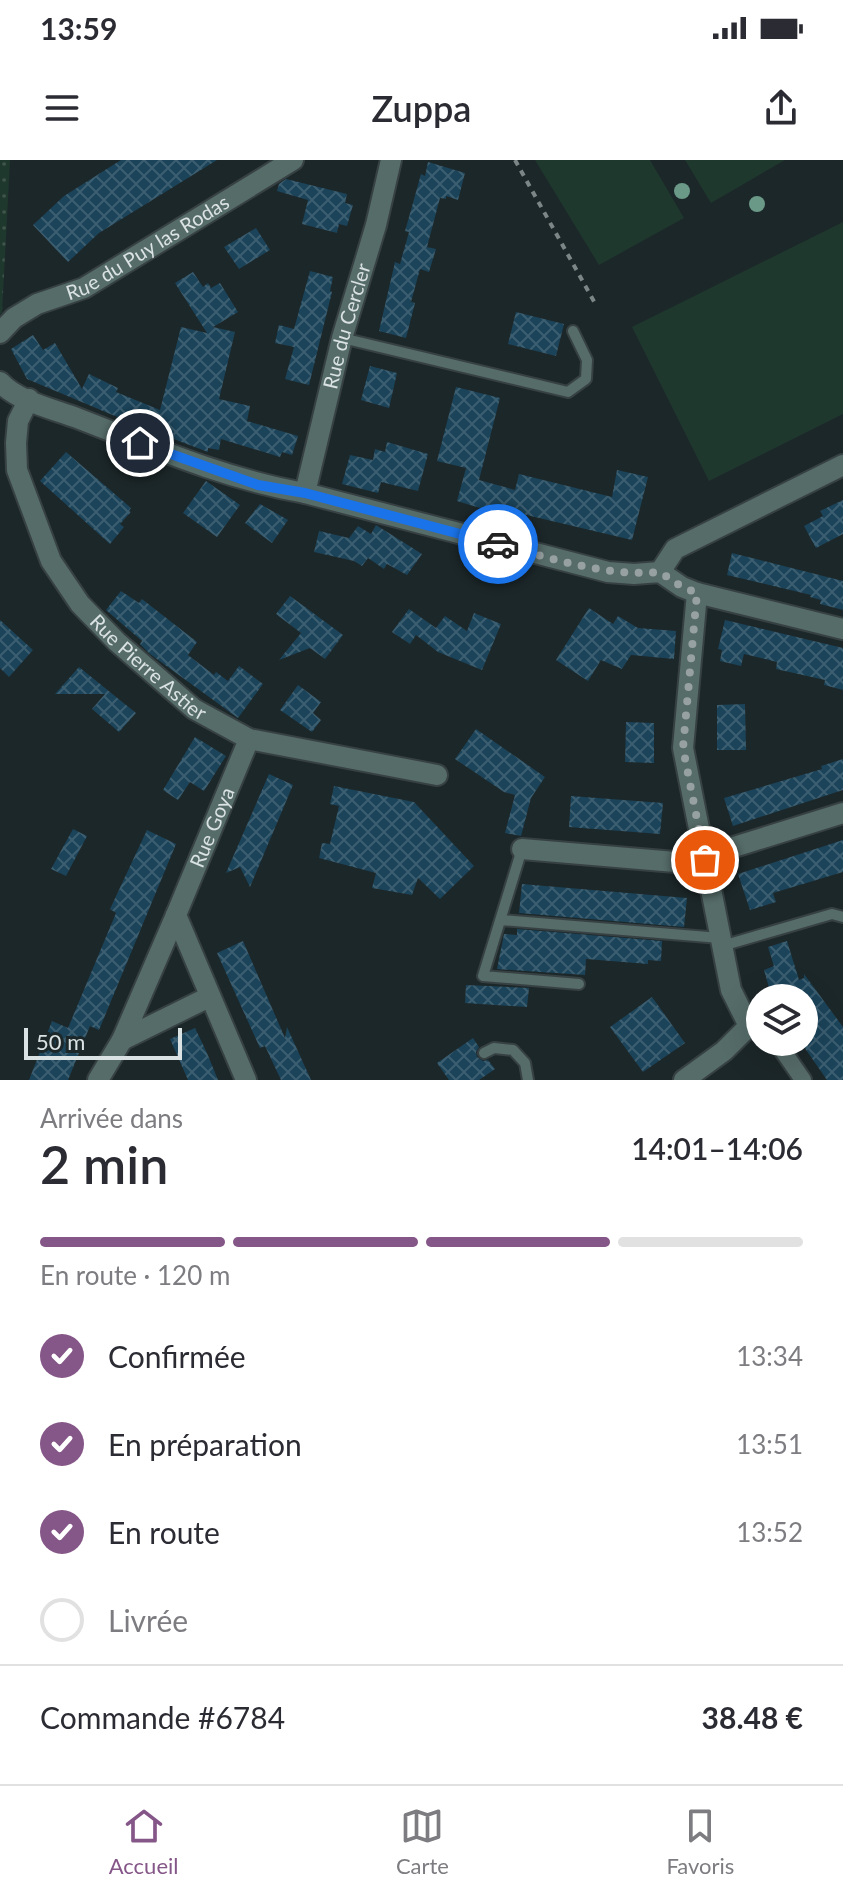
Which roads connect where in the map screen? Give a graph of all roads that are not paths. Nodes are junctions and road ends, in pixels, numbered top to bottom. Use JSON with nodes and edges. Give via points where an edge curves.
{"nodes":[{"id":1,"x":293,"y":160,"type":"edge"},
{"id":2,"x":391,"y":160,"type":"edge"},
{"id":3,"x":573,"y":331,"type":"dead end"},
{"id":4,"x":0,"y":333,"type":"edge"},
{"id":5,"x":342,"y":338,"type":"junction"},
{"id":6,"x":0,"y":382,"type":"edge"},
{"id":7,"x":29,"y":399,"type":"junction"},
{"id":8,"x":843,"y":465,"type":"edge"},
{"id":9,"x":305,"y":493,"type":"junction"},
{"id":10,"x":660,"y":572,"type":"junction"},
{"id":11,"x":697,"y":593,"type":"junction"},
{"id":12,"x":843,"y":629,"type":"edge"},
{"id":13,"x":249,"y":739,"type":"junction"},
{"id":14,"x":437,"y":775,"type":"dead end"},
{"id":15,"x":843,"y":813,"type":"edge"},
{"id":16,"x":522,"y":849,"type":"joint"},
{"id":17,"x":705,"y":858,"type":"junction"},
{"id":18,"x":176,"y":915,"type":"junction"},
{"id":19,"x":843,"y":917,"type":"edge"},
{"id":20,"x":501,"y":920,"type":"junction"},
{"id":21,"x":721,"y":942,"type":"junction"},
{"id":22,"x":579,"y":984,"type":"dead end"},
{"id":23,"x":209,"y":997,"type":"junction"},
{"id":24,"x":746,"y":1014,"type":"edge"},
{"id":25,"x":746,"y":1035,"type":"edge"},
{"id":26,"x":122,"y":1040,"type":"junction"},
{"id":27,"x":484,"y":1053,"type":"dead end"},
{"id":28,"x":786,"y":1056,"type":"edge"},
{"id":29,"x":98,"y":1080,"type":"edge"},
{"id":30,"x":246,"y":1080,"type":"edge"},
{"id":31,"x":528,"y":1080,"type":"edge"},
{"id":32,"x":684,"y":1080,"type":"edge"},
{"id":33,"x":803,"y":1080,"type":"edge"}],
"edges":[{"from":1,"to":4,"type":"street","name":"Rue du Puy las Rodas","via":[[84,288],[37,304]]},
{"from":2,"to":5,"type":"street","name":"Rue du Cercler"},
{"from":3,"to":5,"type":"lane","via":[[587,360],[586,379],[568,392]]},
{"from":5,"to":9,"type":"street","name":"Rue du Cercler"},
{"from":6,"to":7,"type":"street"},
{"from":7,"to":9,"type":"street","via":[[195,464],[258,485]]},
{"from":7,"to":13,"type":"street","name":"Rue Pierre Astier","via":[[18,421],[17,470],[51,561],[80,604],[117,642],[194,709]]},
{"from":8,"to":10,"type":"street","via":[[684,543]]},
{"from":9,"to":10,"type":"street","via":[[608,572]]},
{"from":10,"to":11,"type":"street"},
{"from":11,"to":12,"type":"street"},
{"from":11,"to":17,"type":"street","via":[[683,748]]},
{"from":13,"to":14,"type":"street","name":"Rue Pierre Astier"},
{"from":13,"to":18,"type":"street","name":"Rue Goya"},
{"from":15,"to":17,"type":"street"},
{"from":16,"to":17,"type":"street","via":[[675,862]]},
{"from":16,"to":20,"type":"lane"},
{"from":17,"to":21,"type":"street"},
{"from":18,"to":23,"type":"street"},
{"from":18,"to":26,"type":"street","name":"Rue Goya"},
{"from":19,"to":21,"type":"lane","via":[[832,914]]},
{"from":20,"to":21,"type":"lane"},
{"from":20,"to":22,"type":"lane","via":[[483,976]]},
{"from":21,"to":24,"type":"street","via":[[731,990]]},
{"from":23,"to":26,"type":"street"},
{"from":23,"to":30,"type":"street"},
{"from":25,"to":32,"type":"street"},
{"from":26,"to":29,"type":"street","name":"Rue Goya"},
{"from":27,"to":31,"type":"lane","via":[[513,1050],[525,1063]]},
{"from":28,"to":33,"type":"street"}]}
